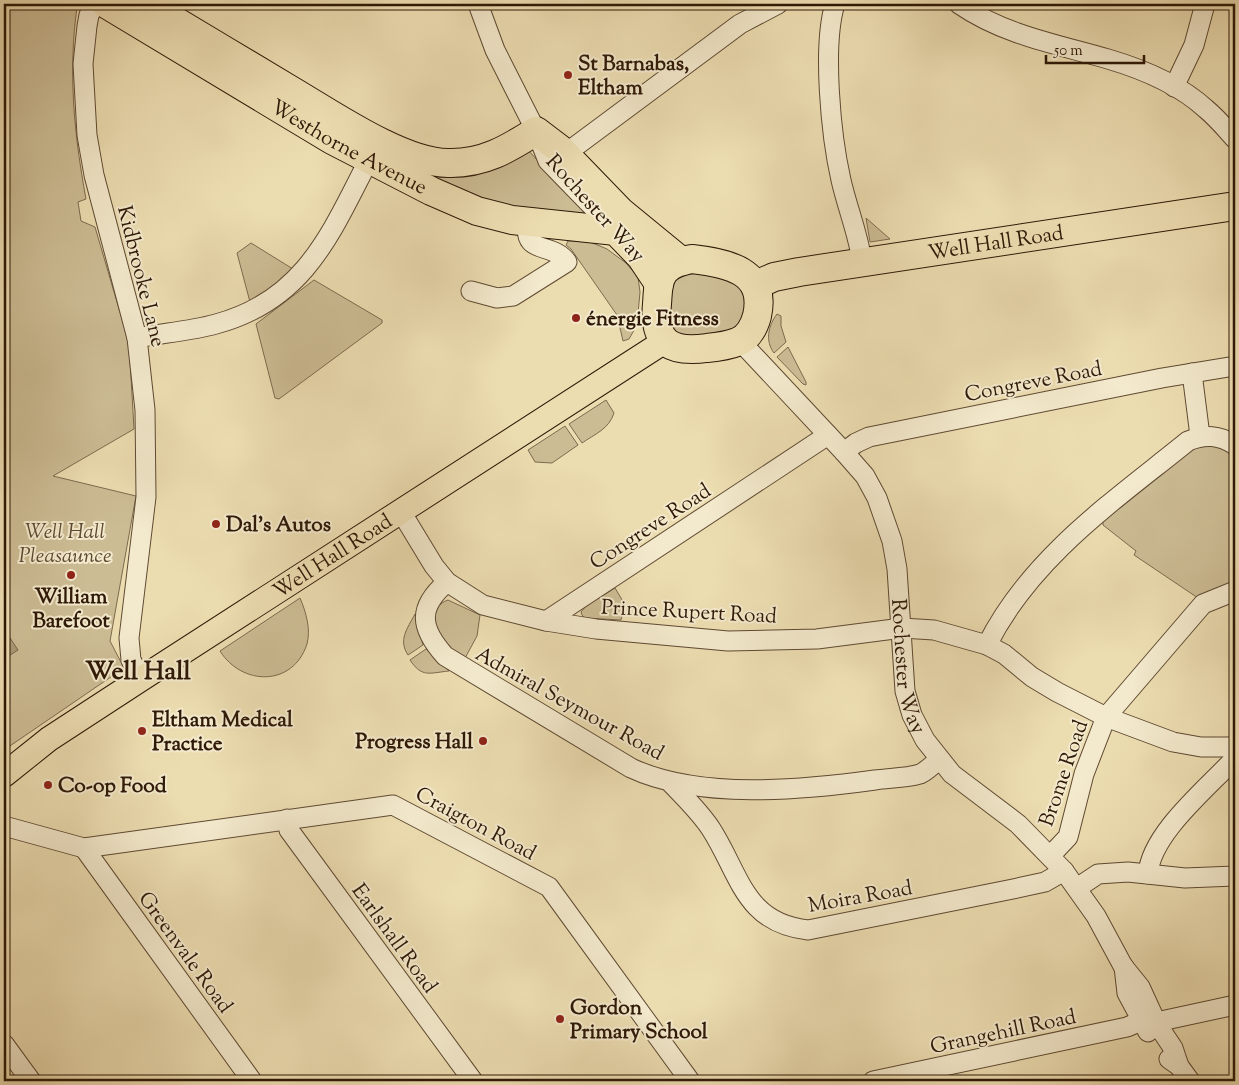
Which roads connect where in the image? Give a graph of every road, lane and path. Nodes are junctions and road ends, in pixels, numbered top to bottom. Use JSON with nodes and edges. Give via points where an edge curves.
{"nodes":[{"id":1,"x":95,"y":4,"type":"edge"},
{"id":2,"x":106,"y":4,"type":"edge"},
{"id":3,"x":147,"y":4,"type":"edge"},
{"id":4,"x":478,"y":4,"type":"edge"},
{"id":5,"x":778,"y":4,"type":"edge"},
{"id":6,"x":835,"y":4,"type":"edge"},
{"id":7,"x":959,"y":4,"type":"edge"},
{"id":8,"x":1205,"y":4,"type":"edge"},
{"id":9,"x":1174,"y":87,"type":"junction"},
{"id":10,"x":536,"y":131,"type":"junction"},
{"id":11,"x":1235,"y":140,"type":"edge"},
{"id":12,"x":374,"y":150,"type":"junction"},
{"id":13,"x":565,"y":154,"type":"junction"},
{"id":14,"x":1235,"y":206,"type":"edge"},
{"id":15,"x":528,"y":222,"type":"junction"},
{"id":16,"x":616,"y":231,"type":"junction"},
{"id":17,"x":681,"y":261,"type":"junction"},
{"id":18,"x":862,"y":261,"type":"junction"},
{"id":19,"x":659,"y":284,"type":"junction"},
{"id":20,"x":756,"y":286,"type":"junction"},
{"id":21,"x":471,"y":291,"type":"dead end"},
{"id":22,"x":137,"y":338,"type":"junction"},
{"id":23,"x":665,"y":341,"type":"junction"},
{"id":24,"x":740,"y":341,"type":"junction"},
{"id":25,"x":1235,"y":366,"type":"edge"},
{"id":26,"x":1192,"y":373,"type":"junction"},
{"id":27,"x":828,"y":435,"type":"junction"},
{"id":28,"x":1200,"y":436,"type":"junction"},
{"id":29,"x":1235,"y":445,"type":"edge"},
{"id":30,"x":844,"y":452,"type":"junction"},
{"id":31,"x":400,"y":510,"type":"junction"},
{"id":32,"x":447,"y":582,"type":"junction"},
{"id":33,"x":1235,"y":591,"type":"edge"},
{"id":34,"x":546,"y":621,"type":"junction"},
{"id":35,"x":902,"y":628,"type":"junction"},
{"id":36,"x":987,"y":645,"type":"junction"},
{"id":37,"x":141,"y":679,"type":"junction"},
{"id":38,"x":1106,"y":717,"type":"junction"},
{"id":39,"x":1235,"y":747,"type":"edge"},
{"id":40,"x":1235,"y":758,"type":"edge"},
{"id":41,"x":939,"y":760,"type":"junction"},
{"id":42,"x":4,"y":775,"type":"edge"},
{"id":43,"x":671,"y":782,"type":"junction"},
{"id":44,"x":287,"y":819,"type":"junction"},
{"id":45,"x":4,"y":826,"type":"edge"},
{"id":46,"x":84,"y":848,"type":"junction"},
{"id":47,"x":1051,"y":855,"type":"junction"},
{"id":48,"x":1064,"y":870,"type":"junction"},
{"id":49,"x":1148,"y":874,"type":"junction"},
{"id":50,"x":1235,"y":876,"type":"edge"},
{"id":51,"x":1077,"y":888,"type":"junction"},
{"id":52,"x":1235,"y":1005,"type":"edge"},
{"id":53,"x":1149,"y":1023,"type":"junction"},
{"id":54,"x":4,"y":1044,"type":"edge"},
{"id":55,"x":934,"y":1075,"type":"edge"},
{"id":56,"x":31,"y":1081,"type":"edge"},
{"id":57,"x":252,"y":1081,"type":"edge"},
{"id":58,"x":473,"y":1081,"type":"edge"},
{"id":59,"x":690,"y":1081,"type":"edge"},
{"id":60,"x":873,"y":1081,"type":"edge"},
{"id":61,"x":1190,"y":1081,"type":"edge"}],
"edges":[{"from":1,"to":22,"type":"street","name":"Kidbrooke Lane","via":[[86,26],[83,64],[87,134],[94,175]]},
{"from":2,"to":12,"type":"highway","name":"Westhorne Avenue"},
{"from":3,"to":12,"type":"highway","name":"Westhorne Avenue","via":[[338,118]]},
{"from":4,"to":10,"type":"street","name":"Rochester Way","via":[[495,50]]},
{"from":5,"to":13,"type":"street","via":[[740,24]]},
{"from":6,"to":18,"type":"street","via":[[829,57],[832,124],[841,180]]},
{"from":7,"to":9,"type":"street","via":[[995,26],[1116,62]]},
{"from":8,"to":9,"type":"street","via":[[1194,45]]},
{"from":9,"to":11,"type":"street","via":[[1206,109]]},
{"from":10,"to":12,"type":"highway","name":"Westhorne Avenue","via":[[491,157],[467,163],[447,164]]},
{"from":10,"to":13,"type":"highway","name":"Rochester Way"},
{"from":10,"to":16,"type":"street","name":"Rochester Way","via":[[548,161]]},
{"from":12,"to":15,"type":"highway","name":"Westhorne Avenue","via":[[431,191],[477,211]]},
{"from":12,"to":22,"type":"street","via":[[323,247],[308,268],[287,288],[245,315],[215,324]]},
{"from":13,"to":17,"type":"highway","name":"Rochester Way","via":[[620,210]]},
{"from":14,"to":18,"type":"highway","name":"Well Hall Road"},
{"from":15,"to":16,"type":"highway","name":"Westhorne Avenue"},
{"from":15,"to":21,"type":"street","via":[[526,235],[529,241],[558,252],[567,262],[513,296],[497,298]]},
{"from":16,"to":19,"type":"highway","name":"Rochester Way","via":[[641,257]]},
{"from":17,"to":19,"type":"highway","via":[[664,272]]},
{"from":17,"to":20,"type":"highway","via":[[692,259],[719,263],[742,272]]},
{"from":18,"to":20,"type":"highway","name":"Well Hall Road","via":[[785,274]]},
{"from":19,"to":23,"type":"highway","via":[[655,317]]},
{"from":20,"to":24,"type":"highway","via":[[760,305],[756,322]]},
{"from":22,"to":37,"type":"street","name":"Kidbrooke Lane","via":[[145,410],[146,497],[129,638],[131,660]]},
{"from":23,"to":24,"type":"highway","via":[[687,351]]},
{"from":23,"to":31,"type":"main road","name":"Well Hall Road"},
{"from":24,"to":27,"type":"street","name":"Rochester Way"},
{"from":25,"to":26,"type":"street","name":"Congreve Road"},
{"from":26,"to":28,"type":"street"},
{"from":26,"to":30,"type":"street","name":"Congreve Road","via":[[869,437]]},
{"from":27,"to":30,"type":"street","name":"Rochester Way"},
{"from":27,"to":34,"type":"street","name":"Congreve Road"},
{"from":28,"to":29,"type":"street","via":[[1212,436]]},
{"from":28,"to":36,"type":"street","via":[[1188,441],[1090,519],[1045,563],[1023,589]]},
{"from":30,"to":35,"type":"street","name":"Rochester Way","via":[[865,476],[886,520],[897,569]]},
{"from":31,"to":32,"type":"street","name":"Prince Rupert Road"},
{"from":31,"to":37,"type":"main road","name":"Well Hall Road"},
{"from":32,"to":34,"type":"street","name":"Prince Rupert Road","via":[[483,605]]},
{"from":32,"to":43,"type":"street","name":"Admiral Seymour Road","via":[[432,595],[425,614],[432,642],[444,656],[632,768]]},
{"from":33,"to":38,"type":"street","name":"Brome Road","via":[[1203,604]]},
{"from":34,"to":35,"type":"street","name":"Prince Rupert Road","via":[[596,629],[728,640],[817,639]]},
{"from":35,"to":36,"type":"street","name":"Prince Rupert Road","via":[[934,630]]},
{"from":35,"to":41,"type":"street","name":"Rochester Way","via":[[905,691],[912,715]]},
{"from":36,"to":38,"type":"street","name":"Prince Rupert Road","via":[[1056,692]]},
{"from":37,"to":42,"type":"main road","name":"Well Hall Road","via":[[49,739]]},
{"from":38,"to":39,"type":"street","name":"Prince Rupert Road","via":[[1173,742],[1201,747]]},
{"from":38,"to":47,"type":"street","name":"Brome Road","via":[[1084,774],[1068,837]]},
{"from":40,"to":49,"type":"street","via":[[1177,818],[1152,856]]},
{"from":41,"to":43,"type":"street","name":"Admiral Seymour Road","via":[[921,773],[831,786],[735,789]]},
{"from":41,"to":47,"type":"street","name":"Rochester Way"},
{"from":43,"to":48,"type":"street","name":"Moira Road","via":[[708,825],[751,903],[762,914],[796,929],[808,930],[1045,882]]},
{"from":44,"to":46,"type":"street","name":"Craigton Road"},
{"from":44,"to":58,"type":"street","name":"Earlshall Road","via":[[289,830]]},
{"from":44,"to":59,"type":"street","name":"Craigton Road","via":[[394,805],[548,887]]},
{"from":45,"to":46,"type":"street"},
{"from":46,"to":57,"type":"street","name":"Greenvale Road"},
{"from":47,"to":48,"type":"street","name":"Rochester Way"},
{"from":48,"to":51,"type":"street","name":"Rochester Way"},
{"from":49,"to":50,"type":"street","via":[[1185,878]]},
{"from":49,"to":51,"type":"street","via":[[1098,874]]},
{"from":51,"to":53,"type":"street","name":"Rochester Way","via":[[1123,966],[1140,987]]},
{"from":52,"to":53,"type":"street","name":"Grangehill Road"},
{"from":53,"to":55,"type":"street","name":"Grangehill Road"},
{"from":53,"to":61,"type":"street","name":"Rochester Way","via":[[1173,1048],[1179,1066]]},
{"from":54,"to":56,"type":"street"},
{"from":55,"to":60,"type":"street","name":"Grangehill Road"}]}
